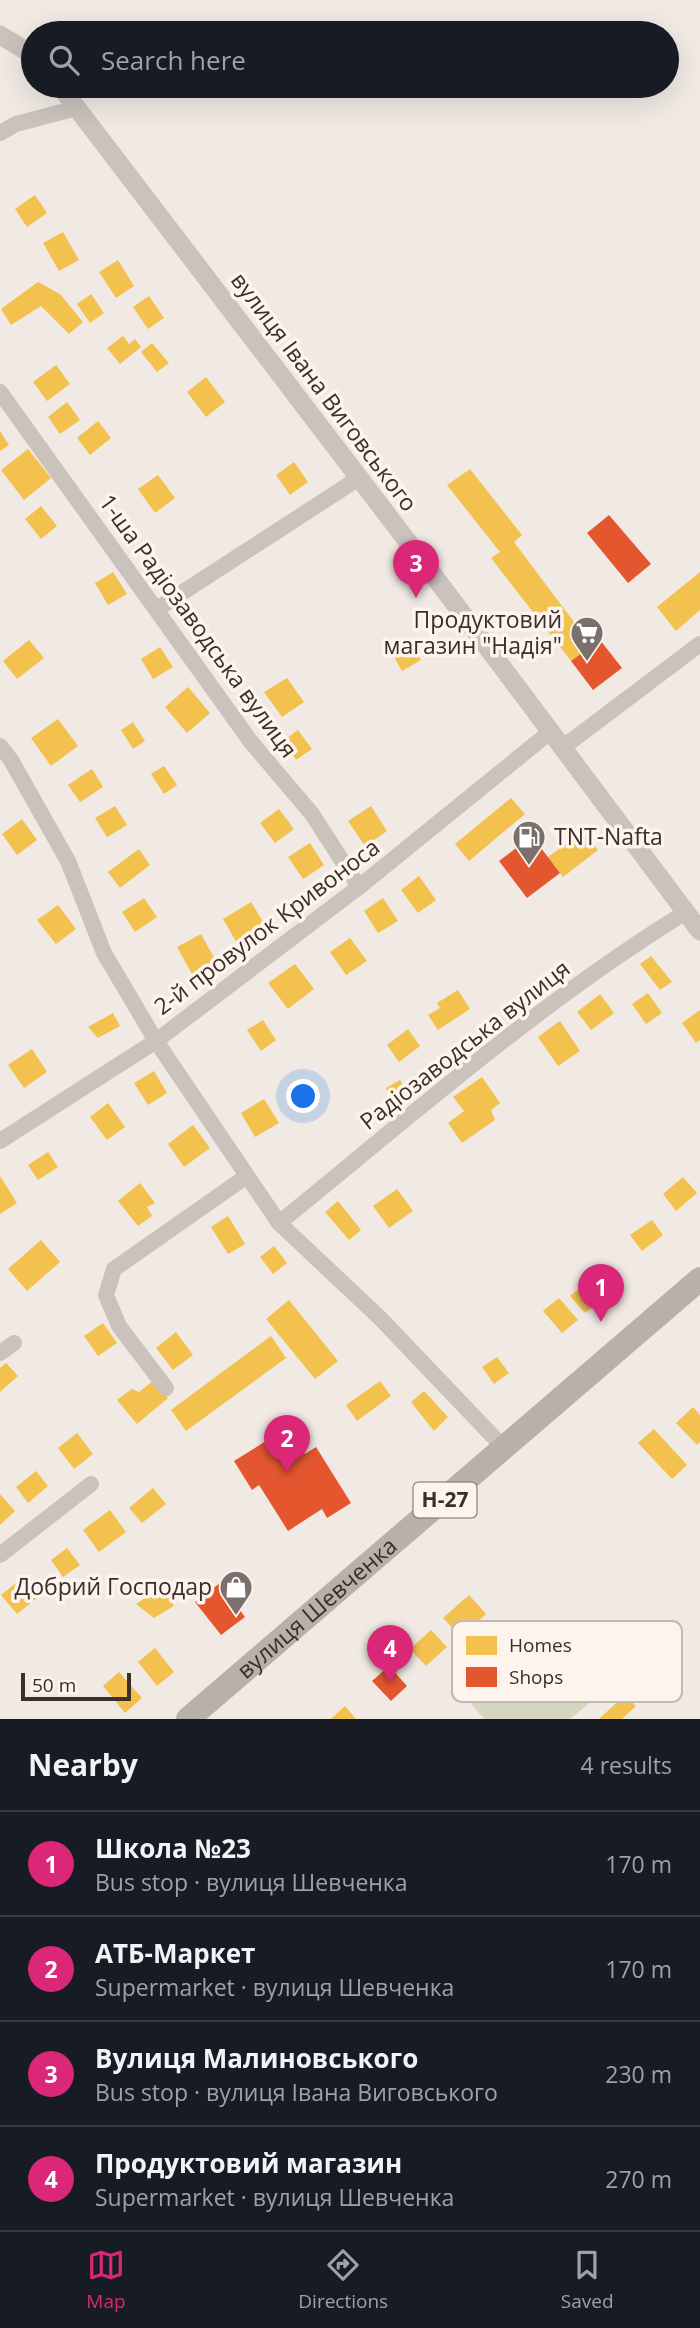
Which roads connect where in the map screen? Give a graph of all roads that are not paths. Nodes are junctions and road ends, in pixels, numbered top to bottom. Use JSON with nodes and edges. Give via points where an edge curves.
{"nodes":[{"id":1,"x":0,"y":35,"type":"edge"},
{"id":2,"x":21,"y":48,"type":"edge"},
{"id":3,"x":69,"y":98,"type":"edge"},
{"id":4,"x":77,"y":108,"type":"junction"},
{"id":5,"x":0,"y":134,"type":"edge"},
{"id":6,"x":0,"y":392,"type":"edge"},
{"id":7,"x":359,"y":478,"type":"junction"},
{"id":8,"x":157,"y":609,"type":"junction"},
{"id":9,"x":700,"y":644,"type":"edge"},
{"id":10,"x":556,"y":740,"type":"junction"},
{"id":11,"x":0,"y":746,"type":"edge"},
{"id":12,"x":359,"y":887,"type":"junction"},
{"id":13,"x":686,"y":912,"type":"junction"},
{"id":14,"x":700,"y":931,"type":"edge"},
{"id":15,"x":156,"y":1041,"type":"junction"},
{"id":16,"x":0,"y":1141,"type":"edge"},
{"id":17,"x":247,"y":1177,"type":"junction"},
{"id":18,"x":279,"y":1223,"type":"junction"},
{"id":19,"x":700,"y":1279,"type":"edge"},
{"id":20,"x":14,"y":1343,"type":"dead end"},
{"id":21,"x":0,"y":1353,"type":"edge"},
{"id":22,"x":166,"y":1388,"type":"dead end"},
{"id":23,"x":505,"y":1449,"type":"junction"},
{"id":24,"x":91,"y":1484,"type":"dead end"},
{"id":25,"x":0,"y":1555,"type":"edge"},
{"id":26,"x":202,"y":1715,"type":"edge"}],
"edges":[{"from":1,"to":2,"type":"street"},
{"from":3,"to":4,"type":"street","name":"вулиця Івана Виговського"},
{"from":4,"to":5,"type":"street","via":[[16,124]]},
{"from":4,"to":7,"type":"street","name":"вулиця Івана Виговського"},
{"from":6,"to":8,"type":"street","name":"1-ша Радіозаводська вулиця"},
{"from":7,"to":8,"type":"street"},
{"from":7,"to":10,"type":"street","name":"вулиця Івана Виговського"},
{"from":8,"to":12,"type":"street","name":"1-ша Радіозаводська вулиця","via":[[251,742],[312,814]]},
{"from":9,"to":10,"type":"street","name":"2-й провулок Кривоноса"},
{"from":10,"to":12,"type":"street","name":"2-й провулок Кривоноса"},
{"from":10,"to":13,"type":"street","name":"вулиця Івана Виговського"},
{"from":11,"to":15,"type":"street","via":[[68,861],[104,953]]},
{"from":12,"to":15,"type":"street","name":"2-й провулок Кривоноса"},
{"from":13,"to":14,"type":"street","name":"вулиця Івана Виговського"},
{"from":13,"to":18,"type":"street","name":"Радіозаводська вулиця","via":[[623,951],[517,1030]]},
{"from":15,"to":16,"type":"street","name":"2-й провулок Кривоноса"},
{"from":15,"to":17,"type":"street"},
{"from":17,"to":18,"type":"street"},
{"from":17,"to":22,"type":"street","via":[[114,1269],[106,1295],[119,1326]]},
{"from":18,"to":23,"type":"street","via":[[380,1318]]},
{"from":19,"to":23,"type":"main road","name":"вулиця Шевченка","number":"Н-27"},
{"from":20,"to":21,"type":"street"},
{"from":23,"to":26,"type":"main road","name":"вулиця Шевченка","number":"Н-27"},
{"from":24,"to":25,"type":"street"}]}
